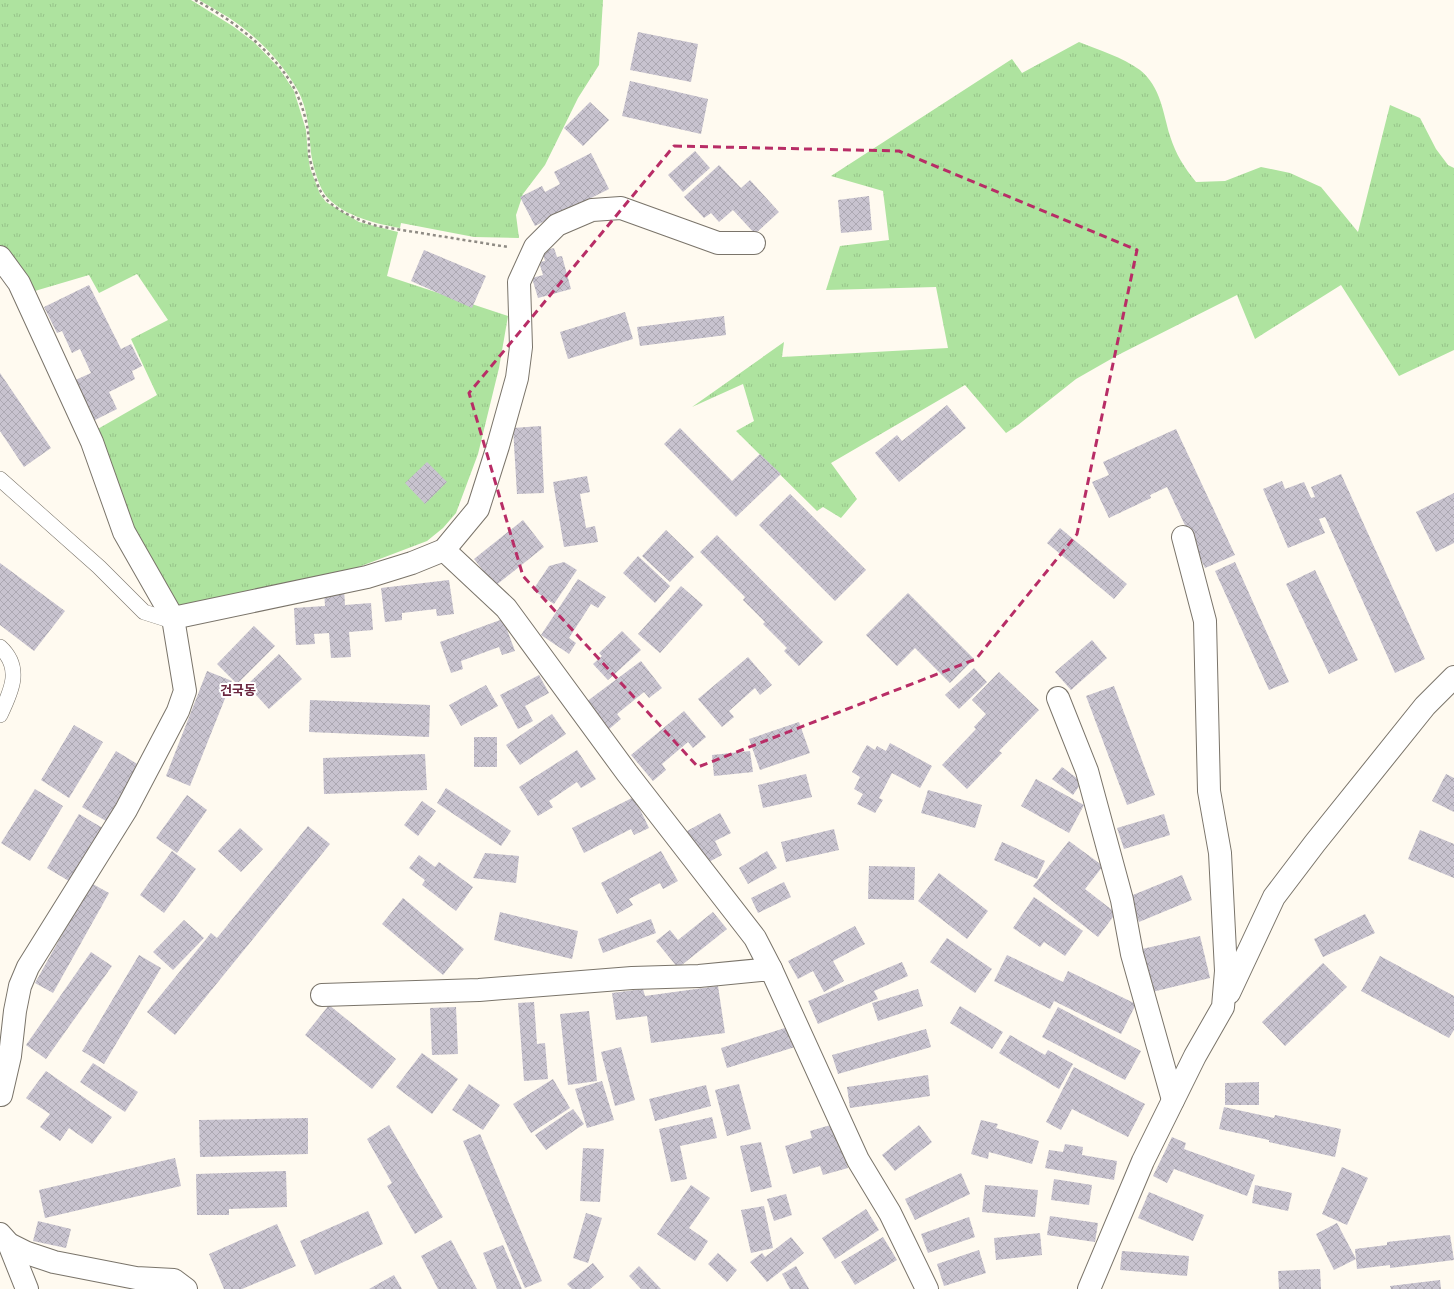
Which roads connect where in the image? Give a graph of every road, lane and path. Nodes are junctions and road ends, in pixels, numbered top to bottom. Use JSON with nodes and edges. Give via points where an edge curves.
{"nodes":[{"id":1,"x":195,"y":0,"type":"edge"},
{"id":2,"x":754,"y":243,"type":"dead end"},
{"id":3,"x":535,"y":247,"type":"junction"},
{"id":4,"x":0,"y":257,"type":"edge"},
{"id":5,"x":0,"y":479,"type":"edge"},
{"id":6,"x":1183,"y":537,"type":"dead end"},
{"id":7,"x":444,"y":550,"type":"junction"},
{"id":8,"x":173,"y":618,"type":"junction"},
{"id":9,"x":0,"y":648,"type":"edge"},
{"id":10,"x":1454,"y":677,"type":"edge"},
{"id":11,"x":1058,"y":698,"type":"dead end"},
{"id":12,"x":0,"y":715,"type":"edge"},
{"id":13,"x":771,"y":969,"type":"junction"},
{"id":14,"x":322,"y":995,"type":"dead end"},
{"id":15,"x":1223,"y":1007,"type":"junction"},
{"id":16,"x":0,"y":1096,"type":"edge"},
{"id":17,"x":1173,"y":1100,"type":"junction"},
{"id":18,"x":4,"y":1239,"type":"edge"},
{"id":19,"x":27,"y":1289,"type":"edge"},
{"id":20,"x":186,"y":1289,"type":"edge"},
{"id":21,"x":927,"y":1289,"type":"edge"},
{"id":22,"x":1089,"y":1289,"type":"edge"}],
"edges":[{"from":1,"to":3,"type":"path","via":[[236,25],[256,41],[286,76],[301,106],[308,129],[312,167],[321,193],[327,200],[360,220],[385,227],[510,247]]},
{"from":2,"to":3,"type":"street","via":[[718,243],[621,208],[592,210],[557,225]]},
{"from":3,"to":7,"type":"street","via":[[519,282],[521,347],[517,378],[498,446],[478,509]]},
{"from":4,"to":8,"type":"street","via":[[19,283],[92,442],[124,532]]},
{"from":5,"to":8,"type":"lane","via":[[99,567],[144,612],[166,619]]},
{"from":6,"to":15,"type":"street","via":[[1205,621],[1209,791],[1220,854],[1226,971]]},
{"from":7,"to":8,"type":"street","via":[[367,577]]},
{"from":7,"to":13,"type":"street","via":[[506,608],[627,773],[755,938]]},
{"from":8,"to":16,"type":"street","via":[[186,691],[126,810],[28,967],[20,986],[10,1056]]},
{"from":9,"to":12,"type":"lane","via":[[5,652],[13,668],[13,683]]},
{"from":10,"to":15,"type":"street","via":[[1425,706],[1274,897]]},
{"from":11,"to":17,"type":"street","via":[[1087,771],[1122,900],[1132,954]]},
{"from":13,"to":14,"type":"street","via":[[479,990]]},
{"from":13,"to":21,"type":"street","via":[[858,1160],[890,1213]]},
{"from":15,"to":17,"type":"street"},
{"from":17,"to":22,"type":"street","via":[[1143,1161]]},
{"from":18,"to":19,"type":"street"},
{"from":18,"to":20,"type":"street","via":[[27,1253],[54,1262],[136,1278],[174,1280]]}]}
